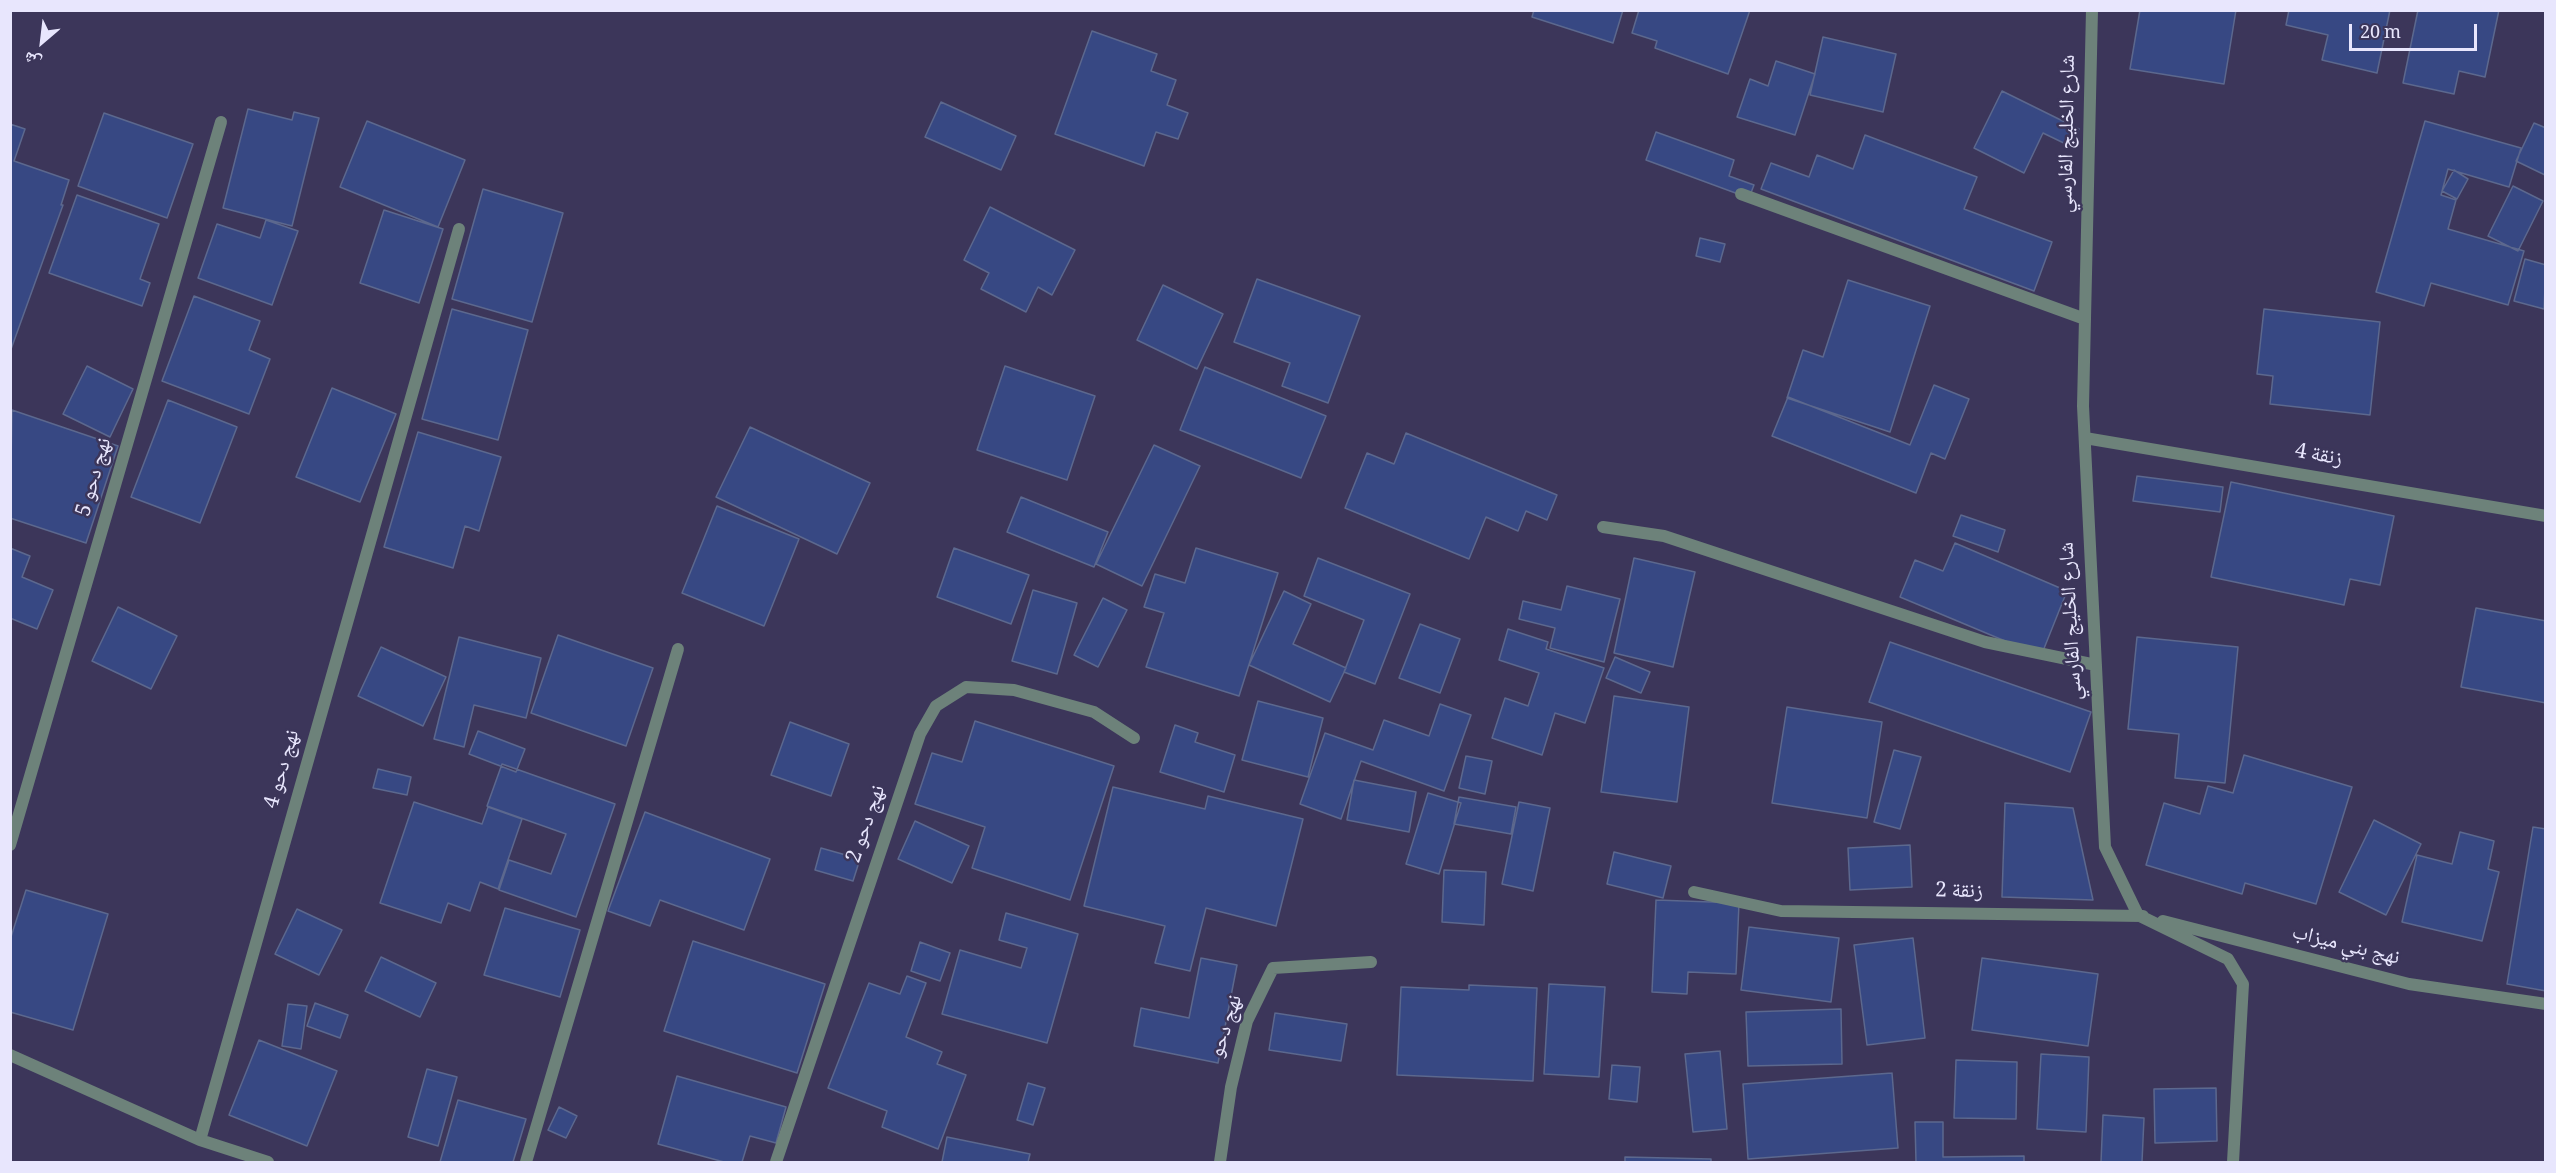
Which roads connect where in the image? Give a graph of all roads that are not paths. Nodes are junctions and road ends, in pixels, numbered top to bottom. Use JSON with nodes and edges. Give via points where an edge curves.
{"nodes":[{"id":1,"x":2092,"y":10,"type":"edge"},
{"id":2,"x":221,"y":122,"type":"dead end"},
{"id":3,"x":1741,"y":194,"type":"dead end"},
{"id":4,"x":459,"y":229,"type":"dead end"},
{"id":5,"x":2085,"y":318,"type":"junction"},
{"id":6,"x":2085,"y":438,"type":"junction"},
{"id":7,"x":2546,"y":516,"type":"edge"},
{"id":8,"x":1603,"y":527,"type":"dead end"},
{"id":9,"x":678,"y":649,"type":"dead end"},
{"id":10,"x":2096,"y":665,"type":"junction"},
{"id":11,"x":1134,"y":738,"type":"dead end"},
{"id":12,"x":10,"y":845,"type":"edge"},
{"id":13,"x":1694,"y":892,"type":"dead end"},
{"id":14,"x":2138,"y":915,"type":"junction"},
{"id":15,"x":1371,"y":962,"type":"dead end"},
{"id":16,"x":2546,"y":1004,"type":"edge"},
{"id":17,"x":10,"y":1055,"type":"edge"},
{"id":18,"x":200,"y":1140,"type":"junction"},
{"id":19,"x":268,"y":1162,"type":"edge"},
{"id":20,"x":526,"y":1162,"type":"edge"},
{"id":21,"x":776,"y":1162,"type":"edge"},
{"id":22,"x":1220,"y":1162,"type":"edge"},
{"id":23,"x":2233,"y":1162,"type":"edge"}],
"edges":[{"from":1,"to":5,"type":"street","name":"شارع الخليج الفارسي"},
{"from":2,"to":12,"type":"street","name":"نهج دحو 5"},
{"from":3,"to":5,"type":"street"},
{"from":4,"to":18,"type":"street","name":"نهج دحو 4"},
{"from":5,"to":6,"type":"street","name":"شارع الخليج الفارسي"},
{"from":6,"to":7,"type":"street","name":"زنقة 4"},
{"from":6,"to":10,"type":"street","name":"شارع الخليج الفارسي"},
{"from":8,"to":10,"type":"street","via":[[1664,536],[1985,642]]},
{"from":9,"to":20,"type":"street"},
{"from":10,"to":14,"type":"street","name":"شارع الخليج الفارسي","via":[[2105,847]]},
{"from":11,"to":21,"type":"street","name":"نهج دحو 2","via":[[1094,712],[1014,690],[966,687],[936,706],[920,734]]},
{"from":13,"to":14,"type":"street","name":"زنقة 2","via":[[1781,912]]},
{"from":14,"to":16,"type":"street","name":"نهج بني ميزاب","via":[[2409,984]]},
{"from":14,"to":23,"type":"street","via":[[2228,959],[2243,984]]},
{"from":15,"to":22,"type":"street","name":"نهج دحو","via":[[1273,968],[1247,1021],[1231,1087]]},
{"from":17,"to":18,"type":"street"},
{"from":18,"to":19,"type":"street"}]}
